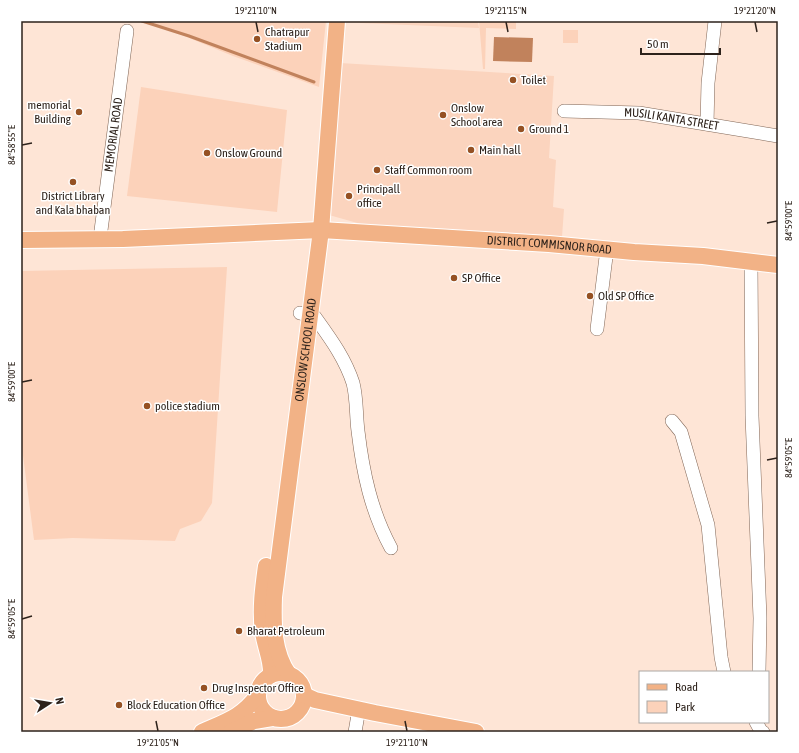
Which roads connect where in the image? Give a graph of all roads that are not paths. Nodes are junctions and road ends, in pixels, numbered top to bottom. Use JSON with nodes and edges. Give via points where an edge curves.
{"nodes":[{"id":1,"x":328,"y":21,"type":"edge"},
{"id":2,"x":337,"y":21,"type":"edge"},
{"id":3,"x":715,"y":21,"type":"edge"},
{"id":4,"x":126,"y":31,"type":"dead end"},
{"id":5,"x":564,"y":111,"type":"dead end"},
{"id":6,"x":707,"y":124,"type":"junction"},
{"id":7,"x":778,"y":136,"type":"edge"},
{"id":8,"x":316,"y":230,"type":"junction"},
{"id":9,"x":100,"y":238,"type":"junction"},
{"id":10,"x":21,"y":240,"type":"edge"},
{"id":11,"x":607,"y":250,"type":"junction"},
{"id":12,"x":751,"y":262,"type":"junction"},
{"id":13,"x":778,"y":265,"type":"edge"},
{"id":14,"x":305,"y":314,"type":"junction"},
{"id":15,"x":597,"y":329,"type":"dead end"},
{"id":16,"x":672,"y":421,"type":"dead end"},
{"id":17,"x":392,"y":548,"type":"dead end"},
{"id":18,"x":724,"y":671,"type":"edge"},
{"id":19,"x":758,"y":671,"type":"edge"},
{"id":20,"x":271,"y":675,"type":"junction"},
{"id":21,"x":289,"y":675,"type":"junction"},
{"id":22,"x":258,"y":695,"type":"junction"},
{"id":23,"x":302,"y":702,"type":"junction"},
{"id":24,"x":272,"y":718,"type":"junction"},
{"id":25,"x":357,"y":720,"type":"edge"},
{"id":26,"x":238,"y":731,"type":"edge"},
{"id":27,"x":202,"y":732,"type":"edge"},
{"id":28,"x":433,"y":732,"type":"edge"},
{"id":29,"x":476,"y":732,"type":"edge"}],
"edges":[{"from":1,"to":8,"type":"main road","name":"ONSLOW SCHOOL ROAD"},
{"from":2,"to":8,"type":"main road","name":"ONSLOW SCHOOL ROAD"},
{"from":3,"to":6,"type":"street","via":[[708,83]]},
{"from":4,"to":9,"type":"street","name":"MEMORIAL ROAD"},
{"from":5,"to":6,"type":"street","name":"MUSILI KANTA STREET","via":[[639,113]]},
{"from":6,"to":7,"type":"street","name":"MUSILI KANTA STREET"},
{"from":8,"to":9,"type":"main road","name":"DISTRICT COMMISNOR ROAD"},
{"from":8,"to":11,"type":"main road","name":"DISTRICT COMMISNOR ROAD","via":[[549,244]]},
{"from":8,"to":14,"type":"main road","name":"ONSLOW SCHOOL ROAD"},
{"from":9,"to":10,"type":"main road","name":"DISTRICT COMMISNOR ROAD"},
{"from":11,"to":12,"type":"main road","name":"DISTRICT COMMISNOR ROAD"},
{"from":11,"to":15,"type":"street"},
{"from":12,"to":13,"type":"main road","name":"DISTRICT COMMISNOR ROAD"},
{"from":12,"to":19,"type":"street","via":[[752,416],[760,611]]},
{"from":14,"to":17,"type":"street","via":[[315,317],[340,352],[353,383],[360,446],[372,507],[380,528]]},
{"from":14,"to":20,"type":"main road","name":"ONSLOW SCHOOL ROAD","via":[[262,596],[263,633],[272,664]]},
{"from":14,"to":21,"type":"main road","name":"ONSLOW SCHOOL ROAD","via":[[274,597],[275,637],[281,663]]},
{"from":16,"to":18,"type":"street","via":[[681,432],[708,525]]},
{"from":20,"to":21,"type":"main road"},
{"from":20,"to":22,"type":"main road","via":[[262,683]]},
{"from":21,"to":23,"type":"main road","via":[[300,682]]},
{"from":22,"to":24,"type":"main road","via":[[261,708]]},
{"from":22,"to":27,"type":"main road","via":[[238,716]]},
{"from":23,"to":24,"type":"main road","via":[[288,718]]},
{"from":23,"to":25,"type":"main road","via":[[315,700]]},
{"from":24,"to":26,"type":"main road","via":[[254,721]]},
{"from":25,"to":28,"type":"main road"},
{"from":25,"to":29,"type":"main road"}]}
